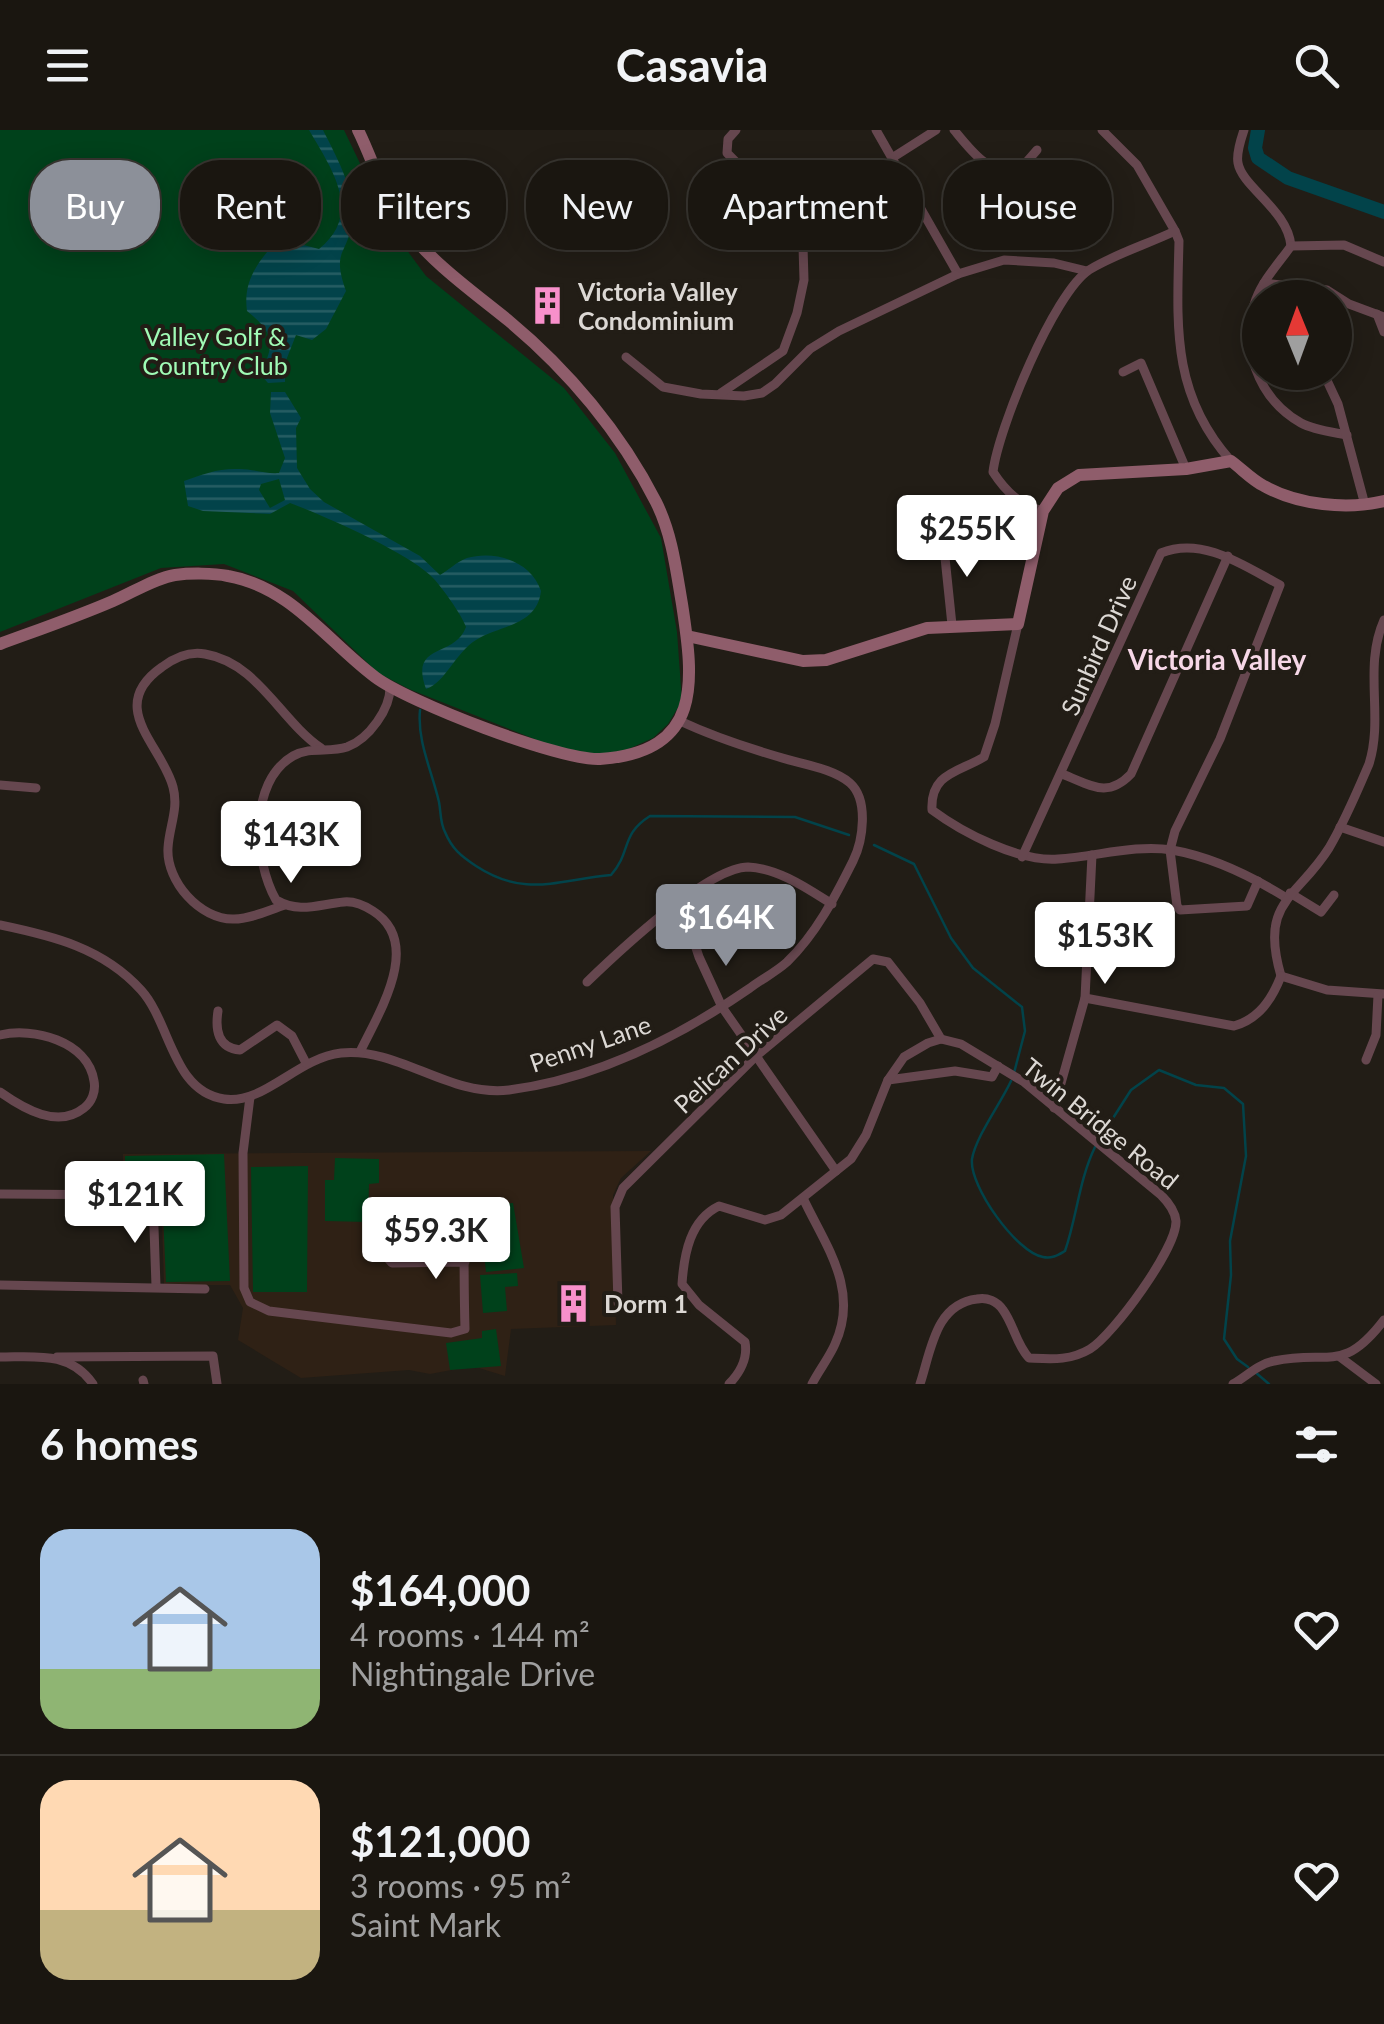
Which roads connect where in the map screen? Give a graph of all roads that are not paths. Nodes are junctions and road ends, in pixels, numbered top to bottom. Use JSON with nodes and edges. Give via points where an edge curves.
{"nodes":[{"id":1,"x":358,"y":130,"type":"edge"},
{"id":2,"x":736,"y":130,"type":"edge"},
{"id":3,"x":876,"y":130,"type":"edge"},
{"id":4,"x":936,"y":130,"type":"edge"},
{"id":5,"x":954,"y":130,"type":"edge"},
{"id":6,"x":1102,"y":130,"type":"edge"},
{"id":7,"x":1244,"y":130,"type":"edge"},
{"id":8,"x":1037,"y":150,"type":"dead end"},
{"id":9,"x":892,"y":158,"type":"junction"},
{"id":10,"x":1176,"y":231,"type":"junction"},
{"id":11,"x":1291,"y":246,"type":"junction"},
{"id":12,"x":1384,"y":262,"type":"edge"},
{"id":13,"x":1058,"y":264,"type":"junction"},
{"id":14,"x":1086,"y":271,"type":"junction"},
{"id":15,"x":958,"y":274,"type":"junction"},
{"id":16,"x":1266,"y":280,"type":"edge"},
{"id":17,"x":1075,"y":286,"type":"junction"},
{"id":18,"x":1352,"y":305,"type":"edge"},
{"id":19,"x":1380,"y":315,"type":"edge"},
{"id":20,"x":1384,"y":332,"type":"edge"},
{"id":21,"x":626,"y":356,"type":"dead end"},
{"id":22,"x":1123,"y":372,"type":"dead end"},
{"id":23,"x":1267,"y":390,"type":"edge"},
{"id":24,"x":1330,"y":390,"type":"edge"},
{"id":25,"x":718,"y":394,"type":"junction"},
{"id":26,"x":1347,"y":435,"type":"junction"},
{"id":27,"x":1231,"y":461,"type":"junction"},
{"id":28,"x":1186,"y":469,"type":"junction"},
{"id":29,"x":1384,"y":501,"type":"edge"},
{"id":30,"x":1365,"y":505,"type":"junction"},
{"id":31,"x":1043,"y":512,"type":"junction"},
{"id":32,"x":988,"y":540,"type":"dead end"},
{"id":33,"x":1228,"y":556,"type":"junction"},
{"id":34,"x":1384,"y":620,"type":"edge"},
{"id":35,"x":1018,"y":624,"type":"junction"},
{"id":36,"x":952,"y":625,"type":"junction"},
{"id":37,"x":687,"y":636,"type":"junction"},
{"id":38,"x":0,"y":644,"type":"edge"},
{"id":39,"x":390,"y":686,"type":"junction"},
{"id":40,"x":680,"y":721,"type":"junction"},
{"id":41,"x":321,"y":748,"type":"junction"},
{"id":42,"x":1371,"y":760,"type":"junction"},
{"id":43,"x":1384,"y":763,"type":"edge"},
{"id":44,"x":1062,"y":774,"type":"junction"},
{"id":45,"x":0,"y":785,"type":"edge"},
{"id":46,"x":36,"y":788,"type":"dead end"},
{"id":47,"x":1340,"y":827,"type":"junction"},
{"id":48,"x":1384,"y":842,"type":"edge"},
{"id":49,"x":1170,"y":850,"type":"junction"},
{"id":50,"x":1092,"y":856,"type":"junction"},
{"id":51,"x":1022,"y":857,"type":"junction"},
{"id":52,"x":1258,"y":881,"type":"junction"},
{"id":53,"x":1287,"y":895,"type":"junction"},
{"id":54,"x":1334,"y":895,"type":"dead end"},
{"id":55,"x":681,"y":902,"type":"junction"},
{"id":56,"x":832,"y":904,"type":"junction"},
{"id":57,"x":285,"y":905,"type":"junction"},
{"id":58,"x":0,"y":925,"type":"edge"},
{"id":59,"x":1281,"y":976,"type":"junction"},
{"id":60,"x":587,"y":982,"type":"dead end"},
{"id":61,"x":1381,"y":995,"type":"edge"},
{"id":62,"x":1085,"y":998,"type":"junction"},
{"id":63,"x":722,"y":1007,"type":"junction"},
{"id":64,"x":218,"y":1011,"type":"dead end"},
{"id":65,"x":0,"y":1036,"type":"edge"},
{"id":66,"x":941,"y":1039,"type":"junction"},
{"id":67,"x":360,"y":1052,"type":"junction"},
{"id":68,"x":755,"y":1058,"type":"junction"},
{"id":69,"x":1366,"y":1060,"type":"dead end"},
{"id":70,"x":306,"y":1063,"type":"junction"},
{"id":71,"x":1000,"y":1067,"type":"junction"},
{"id":72,"x":888,"y":1080,"type":"junction"},
{"id":73,"x":0,"y":1092,"type":"edge"},
{"id":74,"x":250,"y":1097,"type":"junction"},
{"id":75,"x":1054,"y":1108,"type":"junction"},
{"id":76,"x":836,"y":1171,"type":"junction"},
{"id":77,"x":0,"y":1194,"type":"edge"},
{"id":78,"x":803,"y":1198,"type":"junction"},
{"id":79,"x":465,"y":1262,"type":"junction"},
{"id":80,"x":0,"y":1285,"type":"edge"},
{"id":81,"x":156,"y":1286,"type":"junction"},
{"id":82,"x":205,"y":1289,"type":"dead end"},
{"id":83,"x":618,"y":1303,"type":"dead end"},
{"id":84,"x":1384,"y":1320,"type":"edge"},
{"id":85,"x":1380,"y":1333,"type":"edge"},
{"id":86,"x":0,"y":1357,"type":"edge"},
{"id":87,"x":57,"y":1357,"type":"junction"},
{"id":88,"x":1340,"y":1357,"type":"junction"},
{"id":89,"x":93,"y":1384,"type":"edge"},
{"id":90,"x":217,"y":1384,"type":"edge"},
{"id":91,"x":729,"y":1384,"type":"edge"},
{"id":92,"x":812,"y":1384,"type":"edge"},
{"id":93,"x":920,"y":1384,"type":"edge"},
{"id":94,"x":1233,"y":1384,"type":"edge"},
{"id":95,"x":1376,"y":1384,"type":"edge"}],
"edges":[{"from":1,"to":37,"type":"street","via":[[401,223],[430,257],[584,393],[636,469],[670,538]]},
{"from":2,"to":25,"type":"street","via":[[727,152],[788,214],[803,246],[804,280],[783,351]]},
{"from":3,"to":9,"type":"street"},
{"from":4,"to":9,"type":"street"},
{"from":5,"to":8,"type":"street","via":[[984,165],[999,172],[1016,174]]},
{"from":6,"to":10,"type":"street","via":[[1137,165]]},
{"from":7,"to":11,"type":"street","via":[[1240,168],[1286,226]]},
{"from":9,"to":15,"type":"street"},
{"from":10,"to":14,"type":"street"},
{"from":10,"to":27,"type":"street","via":[[1186,385]]},
{"from":11,"to":12,"type":"street","via":[[1344,245]]},
{"from":11,"to":16,"type":"street"},
{"from":13,"to":14,"type":"street"},
{"from":13,"to":15,"type":"street","via":[[1004,260]]},
{"from":13,"to":17,"type":"street"},
{"from":14,"to":17,"type":"street"},
{"from":15,"to":25,"type":"street","via":[[839,331],[762,393]]},
{"from":17,"to":31,"type":"street","via":[[1051,316],[996,446],[992,472],[1026,507]]},
{"from":18,"to":19,"type":"street"},
{"from":19,"to":20,"type":"street"},
{"from":21,"to":25,"type":"street","via":[[663,387]]},
{"from":22,"to":28,"type":"street","via":[[1140,362]]},
{"from":23,"to":26,"type":"street","via":[[1301,423]]},
{"from":24,"to":26,"type":"street"},
{"from":26,"to":30,"type":"street"},
{"from":27,"to":28,"type":"street"},
{"from":27,"to":30,"type":"street","via":[[1264,486],[1304,501]]},
{"from":28,"to":31,"type":"street","via":[[1079,475],[1058,488]]},
{"from":29,"to":30,"type":"street"},
{"from":31,"to":35,"type":"street"},
{"from":32,"to":36,"type":"street","via":[[944,548]]},
{"from":33,"to":44,"type":"street","name":"Sunbird Drive","via":[[1180,545],[1161,553]]},
{"from":33,"to":44,"type":"street","via":[[1131,774],[1106,790]]},
{"from":33,"to":49,"type":"street","name":"Sunbird Drive","via":[[1280,585]]},
{"from":34,"to":42,"type":"street","via":[[1374,655],[1378,738]]},
{"from":35,"to":36,"type":"street"},
{"from":35,"to":51,"type":"street","via":[[984,757],[950,771],[931,797],[939,815]]},
{"from":36,"to":37,"type":"street","via":[[826,660]]},
{"from":37,"to":40,"type":"street","via":[[691,677]]},
{"from":38,"to":39,"type":"street","via":[[173,575],[228,576],[283,595]]},
{"from":39,"to":40,"type":"street","via":[[565,756],[633,754]]},
{"from":39,"to":41,"type":"street","via":[[369,732],[345,748]]},
{"from":40,"to":56,"type":"street","name":"Penny Lane","via":[[852,784],[862,837]]},
{"from":41,"to":57,"type":"street","via":[[299,753],[278,769],[260,819],[260,861],[276,900]]},
{"from":41,"to":57,"type":"street","via":[[238,666],[203,653],[164,665],[140,698],[140,727],[173,788],[170,866],[187,895],[201,910],[233,920]]},
{"from":42,"to":43,"type":"street"},
{"from":42,"to":47,"type":"street"},
{"from":44,"to":51,"type":"street","name":"Sunbird Drive"},
{"from":45,"to":46,"type":"street"},
{"from":47,"to":48,"type":"street"},
{"from":47,"to":53,"type":"street"},
{"from":49,"to":50,"type":"street"},
{"from":49,"to":52,"type":"street"},
{"from":49,"to":52,"type":"street","via":[[1180,910],[1246,906]]},
{"from":50,"to":51,"type":"street"},
{"from":50,"to":62,"type":"street"},
{"from":52,"to":53,"type":"street"},
{"from":53,"to":54,"type":"street","via":[[1322,912]]},
{"from":53,"to":59,"type":"street","via":[[1276,927]]},
{"from":55,"to":56,"type":"street","via":[[721,873],[747,867],[804,886]]},
{"from":55,"to":60,"type":"street"},
{"from":55,"to":63,"type":"street"},
{"from":56,"to":63,"type":"street","name":"Penny Lane","via":[[786,962]]},
{"from":57,"to":67,"type":"street","via":[[348,901],[389,924],[396,964]]},
{"from":58,"to":74,"type":"street","via":[[54,936],[121,971],[156,1012],[194,1086],[226,1100]]},
{"from":59,"to":61,"type":"street","via":[[1327,990]]},
{"from":59,"to":62,"type":"street","via":[[1266,1004],[1234,1026]]},
{"from":61,"to":69,"type":"street"},
{"from":62,"to":75,"type":"street"},
{"from":63,"to":67,"type":"street","name":"Penny Lane","via":[[648,1048],[510,1090],[433,1078]]},
{"from":63,"to":68,"type":"street"},
{"from":64,"to":70,"type":"street","via":[[219,1038],[229,1048],[240,1050],[276,1025],[292,1036]]},
{"from":65,"to":73,"type":"street","via":[[38,1033],[61,1043],[87,1061],[95,1083],[91,1102],[57,1118]]},
{"from":66,"to":68,"type":"street","name":"Pelican Drive","via":[[888,962],[873,960]]},
{"from":66,"to":71,"type":"street","name":"Twin Bridge Road"},
{"from":66,"to":72,"type":"street","via":[[904,1057]]},
{"from":67,"to":70,"type":"street","name":"Penny Lane"},
{"from":68,"to":76,"type":"street"},
{"from":68,"to":83,"type":"street","name":"Pelican Drive","via":[[624,1188],[615,1208]]},
{"from":70,"to":74,"type":"street","name":"Penny Lane"},
{"from":71,"to":72,"type":"street","via":[[986,1078],[955,1072]]},
{"from":71,"to":75,"type":"street","name":"Twin Bridge Road"},
{"from":72,"to":76,"type":"street","via":[[866,1135]]},
{"from":74,"to":79,"type":"street","via":[[239,1290],[250,1302],[269,1311],[452,1333],[465,1328]]},
{"from":75,"to":93,"type":"street","name":"Twin Bridge Road","via":[[1170,1204],[1172,1239],[1125,1316],[1090,1349],[1066,1359],[1029,1358],[1002,1306],[987,1298],[965,1300],[937,1330]]},
{"from":76,"to":78,"type":"street"},
{"from":77,"to":81,"type":"street","via":[[150,1195]]},
{"from":78,"to":91,"type":"street","via":[[765,1220],[719,1206],[692,1234],[682,1284],[746,1342],[747,1353]]},
{"from":78,"to":92,"type":"street","via":[[844,1291],[837,1340]]},
{"from":79,"to":79,"type":"street","via":[[464,1226],[386,1228],[383,1253],[392,1263]]},
{"from":80,"to":81,"type":"street"},
{"from":81,"to":82,"type":"street"},
{"from":84,"to":85,"type":"street"},
{"from":85,"to":88,"type":"street"},
{"from":86,"to":87,"type":"street"},
{"from":87,"to":89,"type":"street"},
{"from":87,"to":90,"type":"street","via":[[213,1356]]},
{"from":88,"to":94,"type":"street","via":[[1282,1360]]},
{"from":88,"to":95,"type":"street"}]}
